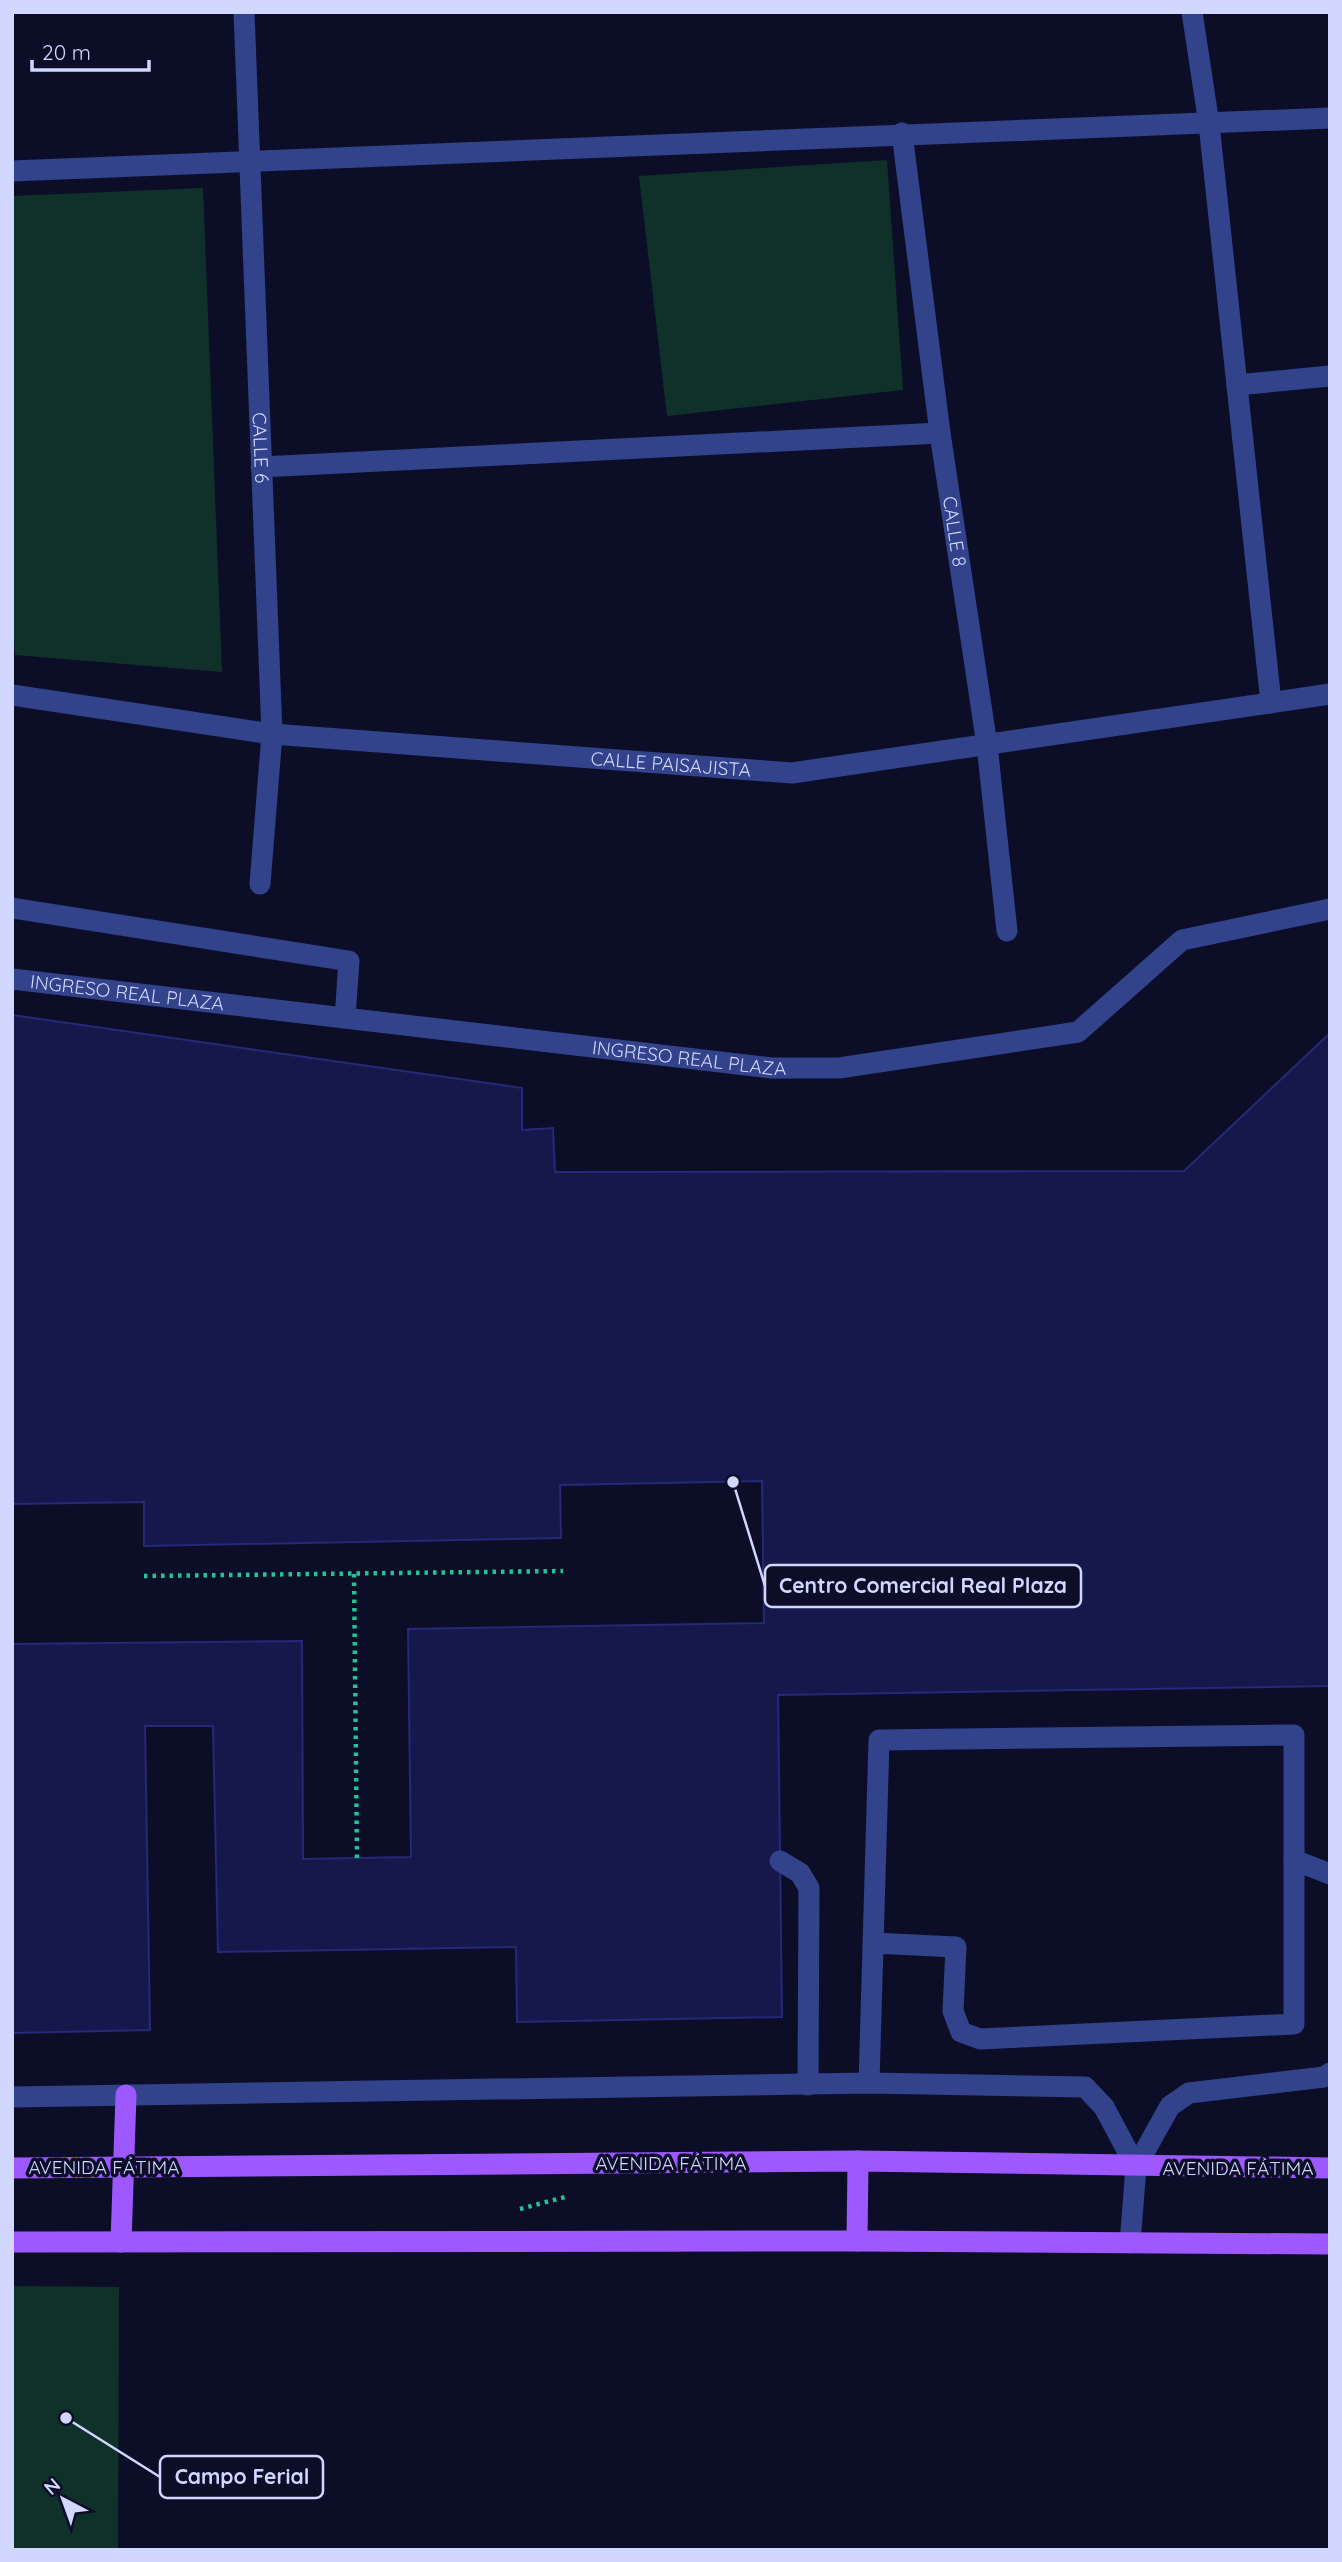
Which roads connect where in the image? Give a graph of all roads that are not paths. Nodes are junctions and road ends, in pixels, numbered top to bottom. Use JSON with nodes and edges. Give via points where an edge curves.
{"nodes":[{"id":1,"x":244,"y":12,"type":"edge"},
{"id":2,"x":1192,"y":12,"type":"edge"},
{"id":3,"x":1330,"y":118,"type":"edge"},
{"id":4,"x":1209,"y":124,"type":"junction"},
{"id":5,"x":902,"y":133,"type":"junction"},
{"id":6,"x":250,"y":160,"type":"junction"},
{"id":7,"x":12,"y":171,"type":"edge"},
{"id":8,"x":1330,"y":376,"type":"edge"},
{"id":9,"x":1237,"y":385,"type":"junction"},
{"id":10,"x":940,"y":433,"type":"junction"},
{"id":11,"x":261,"y":467,"type":"junction"},
{"id":12,"x":1330,"y":694,"type":"edge"},
{"id":13,"x":12,"y":695,"type":"edge"},
{"id":14,"x":1271,"y":703,"type":"junction"},
{"id":15,"x":272,"y":734,"type":"junction"},
{"id":16,"x":987,"y":745,"type":"junction"},
{"id":17,"x":260,"y":884,"type":"dead end"},
{"id":18,"x":12,"y":908,"type":"edge"},
{"id":19,"x":1330,"y":909,"type":"edge"},
{"id":20,"x":1007,"y":931,"type":"dead end"},
{"id":21,"x":12,"y":979,"type":"edge"},
{"id":22,"x":345,"y":1018,"type":"junction"},
{"id":23,"x":1294,"y":1860,"type":"junction"},
{"id":24,"x":780,"y":1861,"type":"dead end"},
{"id":25,"x":1330,"y":1874,"type":"edge"},
{"id":26,"x":873,"y":1943,"type":"junction"},
{"id":27,"x":1330,"y":2073,"type":"edge"},
{"id":28,"x":869,"y":2084,"type":"junction"},
{"id":29,"x":808,"y":2085,"type":"junction"},
{"id":30,"x":126,"y":2095,"type":"junction"},
{"id":31,"x":12,"y":2097,"type":"edge"},
{"id":32,"x":859,"y":2161,"type":"junction"},
{"id":33,"x":124,"y":2167,"type":"junction"},
{"id":34,"x":1136,"y":2167,"type":"junction"},
{"id":35,"x":12,"y":2168,"type":"edge"},
{"id":36,"x":1330,"y":2168,"type":"edge"},
{"id":37,"x":857,"y":2241,"type":"junction"},
{"id":38,"x":12,"y":2242,"type":"edge"},
{"id":39,"x":121,"y":2242,"type":"junction"},
{"id":40,"x":1130,"y":2243,"type":"junction"},
{"id":41,"x":1330,"y":2244,"type":"edge"}],
"edges":[{"from":1,"to":6,"type":"street","name":"CALLE 6"},
{"from":2,"to":4,"type":"street"},
{"from":3,"to":4,"type":"street"},
{"from":4,"to":5,"type":"street"},
{"from":4,"to":9,"type":"street"},
{"from":5,"to":6,"type":"street"},
{"from":5,"to":10,"type":"street","name":"CALLE 8"},
{"from":6,"to":7,"type":"street"},
{"from":6,"to":11,"type":"street","name":"CALLE 6"},
{"from":8,"to":9,"type":"street"},
{"from":9,"to":14,"type":"street"},
{"from":10,"to":11,"type":"street"},
{"from":10,"to":16,"type":"street","name":"CALLE 8"},
{"from":11,"to":15,"type":"street","name":"CALLE 6"},
{"from":12,"to":14,"type":"street","name":"CALLE PAISAJISTA"},
{"from":13,"to":15,"type":"street","name":"CALLE PAISAJISTA"},
{"from":14,"to":16,"type":"street","name":"CALLE PAISAJISTA"},
{"from":15,"to":16,"type":"street","name":"CALLE PAISAJISTA","via":[[792,773]]},
{"from":15,"to":17,"type":"street","name":"CALLE 6"},
{"from":16,"to":20,"type":"street","name":"CALLE 8"},
{"from":18,"to":22,"type":"street","via":[[349,961]]},
{"from":19,"to":22,"type":"street","name":"INGRESO REAL PLAZA","via":[[1182,940],[1078,1032],[839,1068],[772,1068]]},
{"from":21,"to":22,"type":"street","name":"INGRESO REAL PLAZA"},
{"from":23,"to":25,"type":"street"},
{"from":23,"to":26,"type":"street","via":[[1294,2024],[980,2039],[961,2032],[953,2011],[956,1947]]},
{"from":23,"to":26,"type":"street","via":[[1294,1735],[879,1740]]},
{"from":24,"to":29,"type":"street","via":[[800,1873],[809,1888]]},
{"from":26,"to":28,"type":"street"},
{"from":27,"to":34,"type":"street","via":[[1189,2093],[1170,2106]]},
{"from":28,"to":29,"type":"street"},
{"from":28,"to":34,"type":"street","via":[[1085,2087],[1104,2107]]},
{"from":29,"to":30,"type":"street"},
{"from":30,"to":31,"type":"street"},
{"from":30,"to":33,"type":"main road"},
{"from":32,"to":33,"type":"main road","name":"AVENIDA FÁTIMA"},
{"from":32,"to":34,"type":"main road","name":"AVENIDA FÁTIMA"},
{"from":32,"to":37,"type":"main road"},
{"from":33,"to":35,"type":"main road","name":"AVENIDA FÁTIMA"},
{"from":33,"to":39,"type":"main road"},
{"from":34,"to":36,"type":"main road","name":"AVENIDA FÁTIMA"},
{"from":34,"to":40,"type":"street"},
{"from":37,"to":39,"type":"main road"},
{"from":37,"to":40,"type":"main road"},
{"from":38,"to":39,"type":"main road"},
{"from":40,"to":41,"type":"main road"}]}
